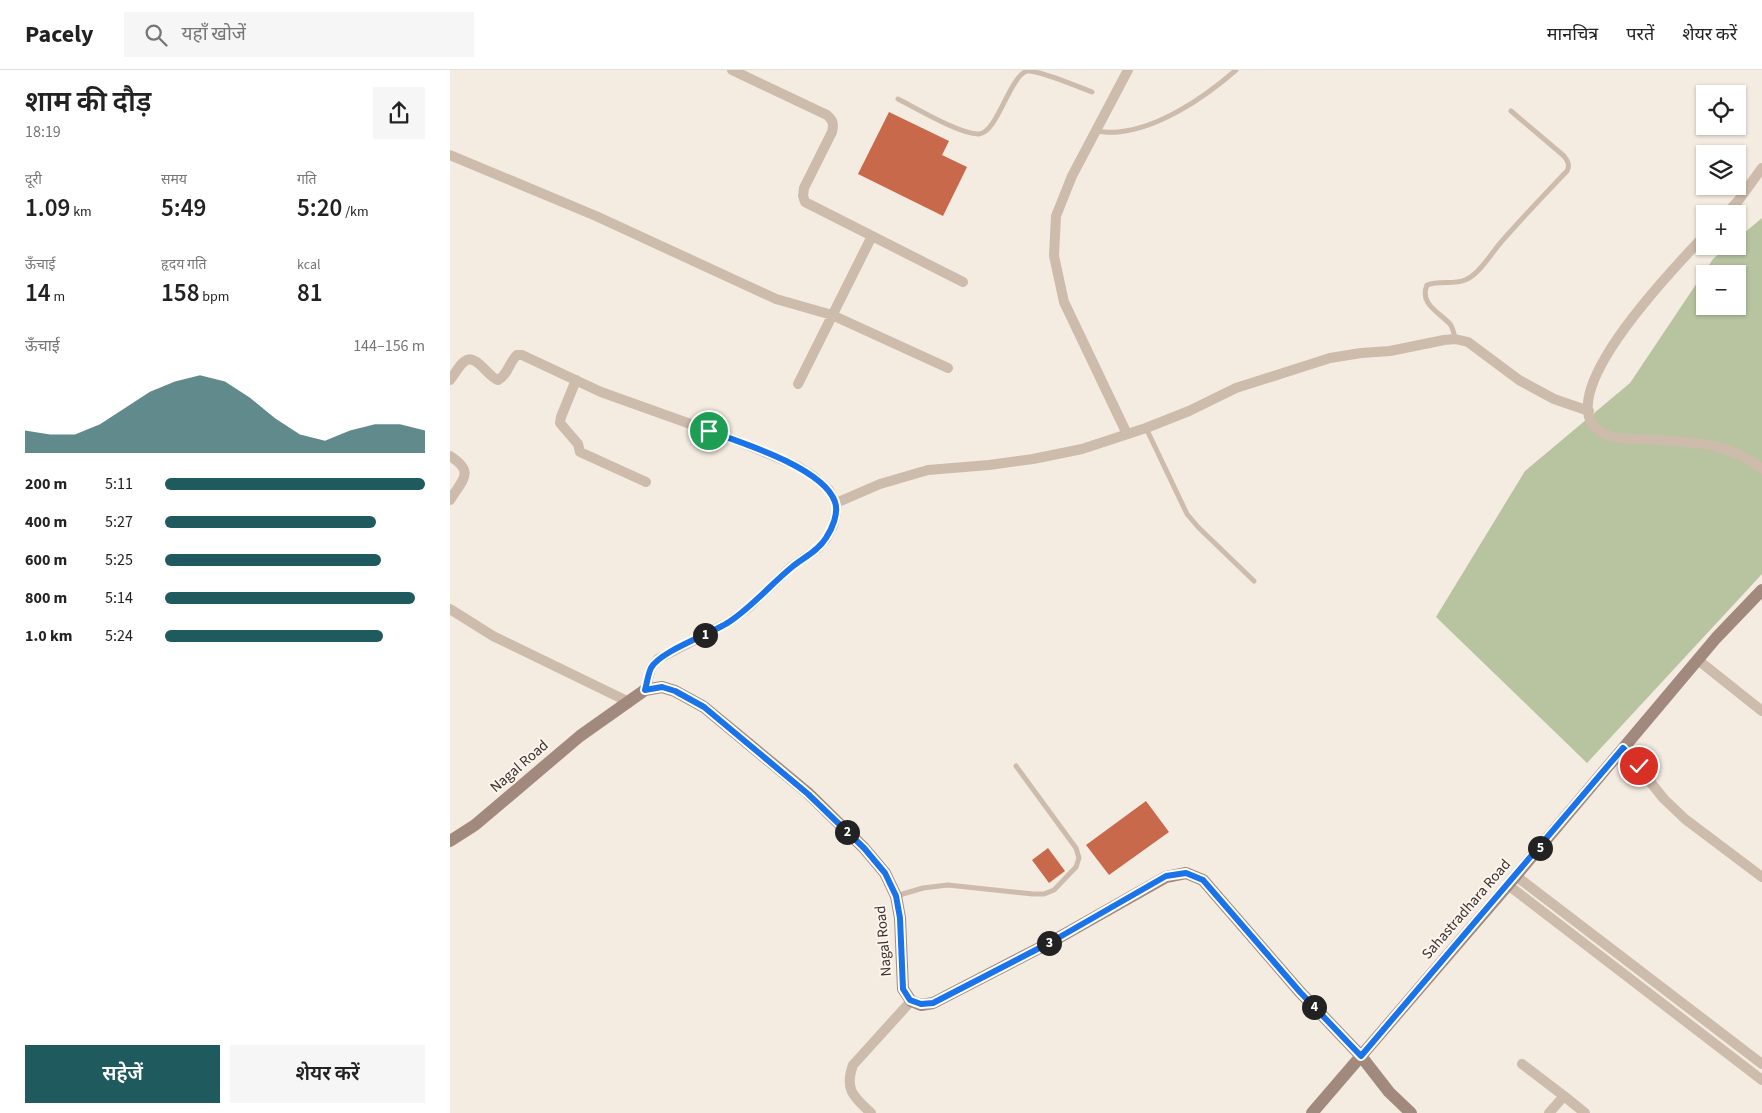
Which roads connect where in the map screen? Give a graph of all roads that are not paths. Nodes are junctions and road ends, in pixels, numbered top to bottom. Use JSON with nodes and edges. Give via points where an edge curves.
{"nodes":[{"id":1,"x":732,"y":70,"type":"edge"},
{"id":2,"x":1128,"y":70,"type":"edge"},
{"id":3,"x":1236,"y":70,"type":"edge"},
{"id":4,"x":1092,"y":92,"type":"dead end"},
{"id":5,"x":898,"y":99,"type":"dead end"},
{"id":6,"x":1511,"y":110,"type":"dead end"},
{"id":7,"x":1095,"y":131,"type":"junction"},
{"id":8,"x":450,"y":155,"type":"edge"},
{"id":9,"x":1762,"y":168,"type":"edge"},
{"id":10,"x":1734,"y":205,"type":"edge"},
{"id":11,"x":872,"y":236,"type":"junction"},
{"id":12,"x":1696,"y":245,"type":"edge"},
{"id":13,"x":963,"y":282,"type":"dead end"},
{"id":14,"x":832,"y":315,"type":"junction"},
{"id":15,"x":1455,"y":339,"type":"junction"},
{"id":16,"x":948,"y":368,"type":"dead end"},
{"id":17,"x":450,"y":380,"type":"edge"},
{"id":18,"x":576,"y":380,"type":"junction"},
{"id":19,"x":798,"y":384,"type":"dead end"},
{"id":20,"x":1588,"y":411,"type":"junction"},
{"id":21,"x":1146,"y":428,"type":"junction"},
{"id":22,"x":1127,"y":434,"type":"junction"},
{"id":23,"x":450,"y":456,"type":"edge"},
{"id":24,"x":1762,"y":469,"type":"edge"},
{"id":25,"x":646,"y":482,"type":"dead end"},
{"id":26,"x":450,"y":500,"type":"edge"},
{"id":27,"x":836,"y":503,"type":"junction"},
{"id":28,"x":1254,"y":581,"type":"dead end"},
{"id":29,"x":1762,"y":590,"type":"edge"},
{"id":30,"x":450,"y":609,"type":"edge"},
{"id":31,"x":1698,"y":660,"type":"junction"},
{"id":32,"x":645,"y":690,"type":"junction"},
{"id":33,"x":629,"y":702,"type":"junction"},
{"id":34,"x":1762,"y":711,"type":"edge"},
{"id":35,"x":1623,"y":748,"type":"junction"},
{"id":36,"x":1016,"y":766,"type":"dead end"},
{"id":37,"x":450,"y":841,"type":"edge"},
{"id":38,"x":1762,"y":877,"type":"edge"},
{"id":39,"x":1512,"y":880,"type":"junction"},
{"id":40,"x":896,"y":896,"type":"junction"},
{"id":41,"x":910,"y":1000,"type":"junction"},
{"id":42,"x":1361,"y":1056,"type":"junction"},
{"id":43,"x":1761,"y":1060,"type":"edge"},
{"id":44,"x":1522,"y":1064,"type":"dead end"},
{"id":45,"x":1751,"y":1072,"type":"junction"},
{"id":46,"x":1762,"y":1080,"type":"edge"},
{"id":47,"x":1564,"y":1096,"type":"junction"},
{"id":48,"x":871,"y":1113,"type":"edge"},
{"id":49,"x":1312,"y":1113,"type":"edge"},
{"id":50,"x":1411,"y":1113,"type":"edge"},
{"id":51,"x":1549,"y":1113,"type":"edge"},
{"id":52,"x":1585,"y":1113,"type":"edge"}],
"edges":[{"from":1,"to":11,"type":"street","via":[[832,119],[832,132],[804,188],[805,202]]},
{"from":2,"to":7,"type":"street","via":[[1106,99]]},
{"from":3,"to":7,"type":"lane","via":[[1166,118],[1117,133]]},
{"from":4,"to":5,"type":"lane","via":[[1040,71],[1027,71],[1019,77],[982,134],[960,129]]},
{"from":6,"to":15,"type":"lane","via":[[1564,156],[1569,167],[1473,275],[1456,282],[1427,285],[1426,299],[1450,324]]},
{"from":7,"to":22,"type":"street","via":[[1056,216],[1054,256],[1064,302]]},
{"from":8,"to":14,"type":"street","via":[[596,216],[776,299]]},
{"from":9,"to":10,"type":"street"},
{"from":11,"to":13,"type":"street"},
{"from":11,"to":14,"type":"street"},
{"from":12,"to":20,"type":"street","via":[[1621,332],[1596,375]]},
{"from":14,"to":16,"type":"street"},
{"from":14,"to":19,"type":"street"},
{"from":15,"to":20,"type":"street","via":[[1468,342],[1520,380],[1554,399]]},
{"from":15,"to":21,"type":"street","via":[[1321,360],[1236,388]]},
{"from":17,"to":18,"type":"street","via":[[466,360],[472,358],[498,380],[513,358],[522,355]]},
{"from":18,"to":25,"type":"street","via":[[560,417],[562,428],[578,444],[580,452]]},
{"from":18,"to":27,"type":"street","via":[[797,466],[829,490]]},
{"from":20,"to":24,"type":"street","via":[[1600,432],[1617,438],[1723,447],[1749,458]]},
{"from":21,"to":22,"type":"street"},
{"from":21,"to":28,"type":"lane","via":[[1187,514]]},
{"from":22,"to":27,"type":"street","via":[[1082,449],[1033,459],[928,470],[880,484]]},
{"from":23,"to":26,"type":"street","via":[[462,463],[465,471]]},
{"from":27,"to":32,"type":"street","via":[[833,526],[816,549],[729,622],[658,659],[651,668]]},
{"from":29,"to":31,"type":"main road","name":"Sahastradhara Road"},
{"from":30,"to":33,"type":"street","via":[[493,636]]},
{"from":31,"to":34,"type":"street"},
{"from":31,"to":35,"type":"main road","name":"Sahastradhara Road"},
{"from":32,"to":33,"type":"main road","name":"Nagal Road"},
{"from":32,"to":40,"type":"main road","name":"Nagal Road","via":[[662,687],[704,707],[808,794],[864,848],[885,873]]},
{"from":33,"to":37,"type":"main road","name":"Nagal Road","via":[[580,736],[475,825]]},
{"from":35,"to":38,"type":"street","via":[[1664,799]]},
{"from":35,"to":39,"type":"main road","name":"Sahastradhara Road"},
{"from":36,"to":40,"type":"lane","via":[[1076,848],[1079,858],[1076,867],[1054,890],[1044,894],[948,885]]},
{"from":39,"to":42,"type":"main road","name":"Sahastradhara Road"},
{"from":39,"to":43,"type":"street"},
{"from":39,"to":45,"type":"street"},
{"from":40,"to":41,"type":"main road","name":"Nagal Road","via":[[903,989]]},
{"from":41,"to":42,"type":"main road","via":[[921,1004],[933,1003],[1051,942],[1166,876],[1186,873],[1203,880],[1300,992]]},
{"from":41,"to":48,"type":"street","via":[[853,1065],[849,1076],[854,1097]]},
{"from":42,"to":49,"type":"main road","name":"Sahastradhara Road"},
{"from":42,"to":50,"type":"main road","via":[[1389,1092]]},
{"from":43,"to":45,"type":"street"},
{"from":44,"to":47,"type":"street"},
{"from":45,"to":46,"type":"street"},
{"from":47,"to":51,"type":"street"},
{"from":47,"to":52,"type":"street"}]}
